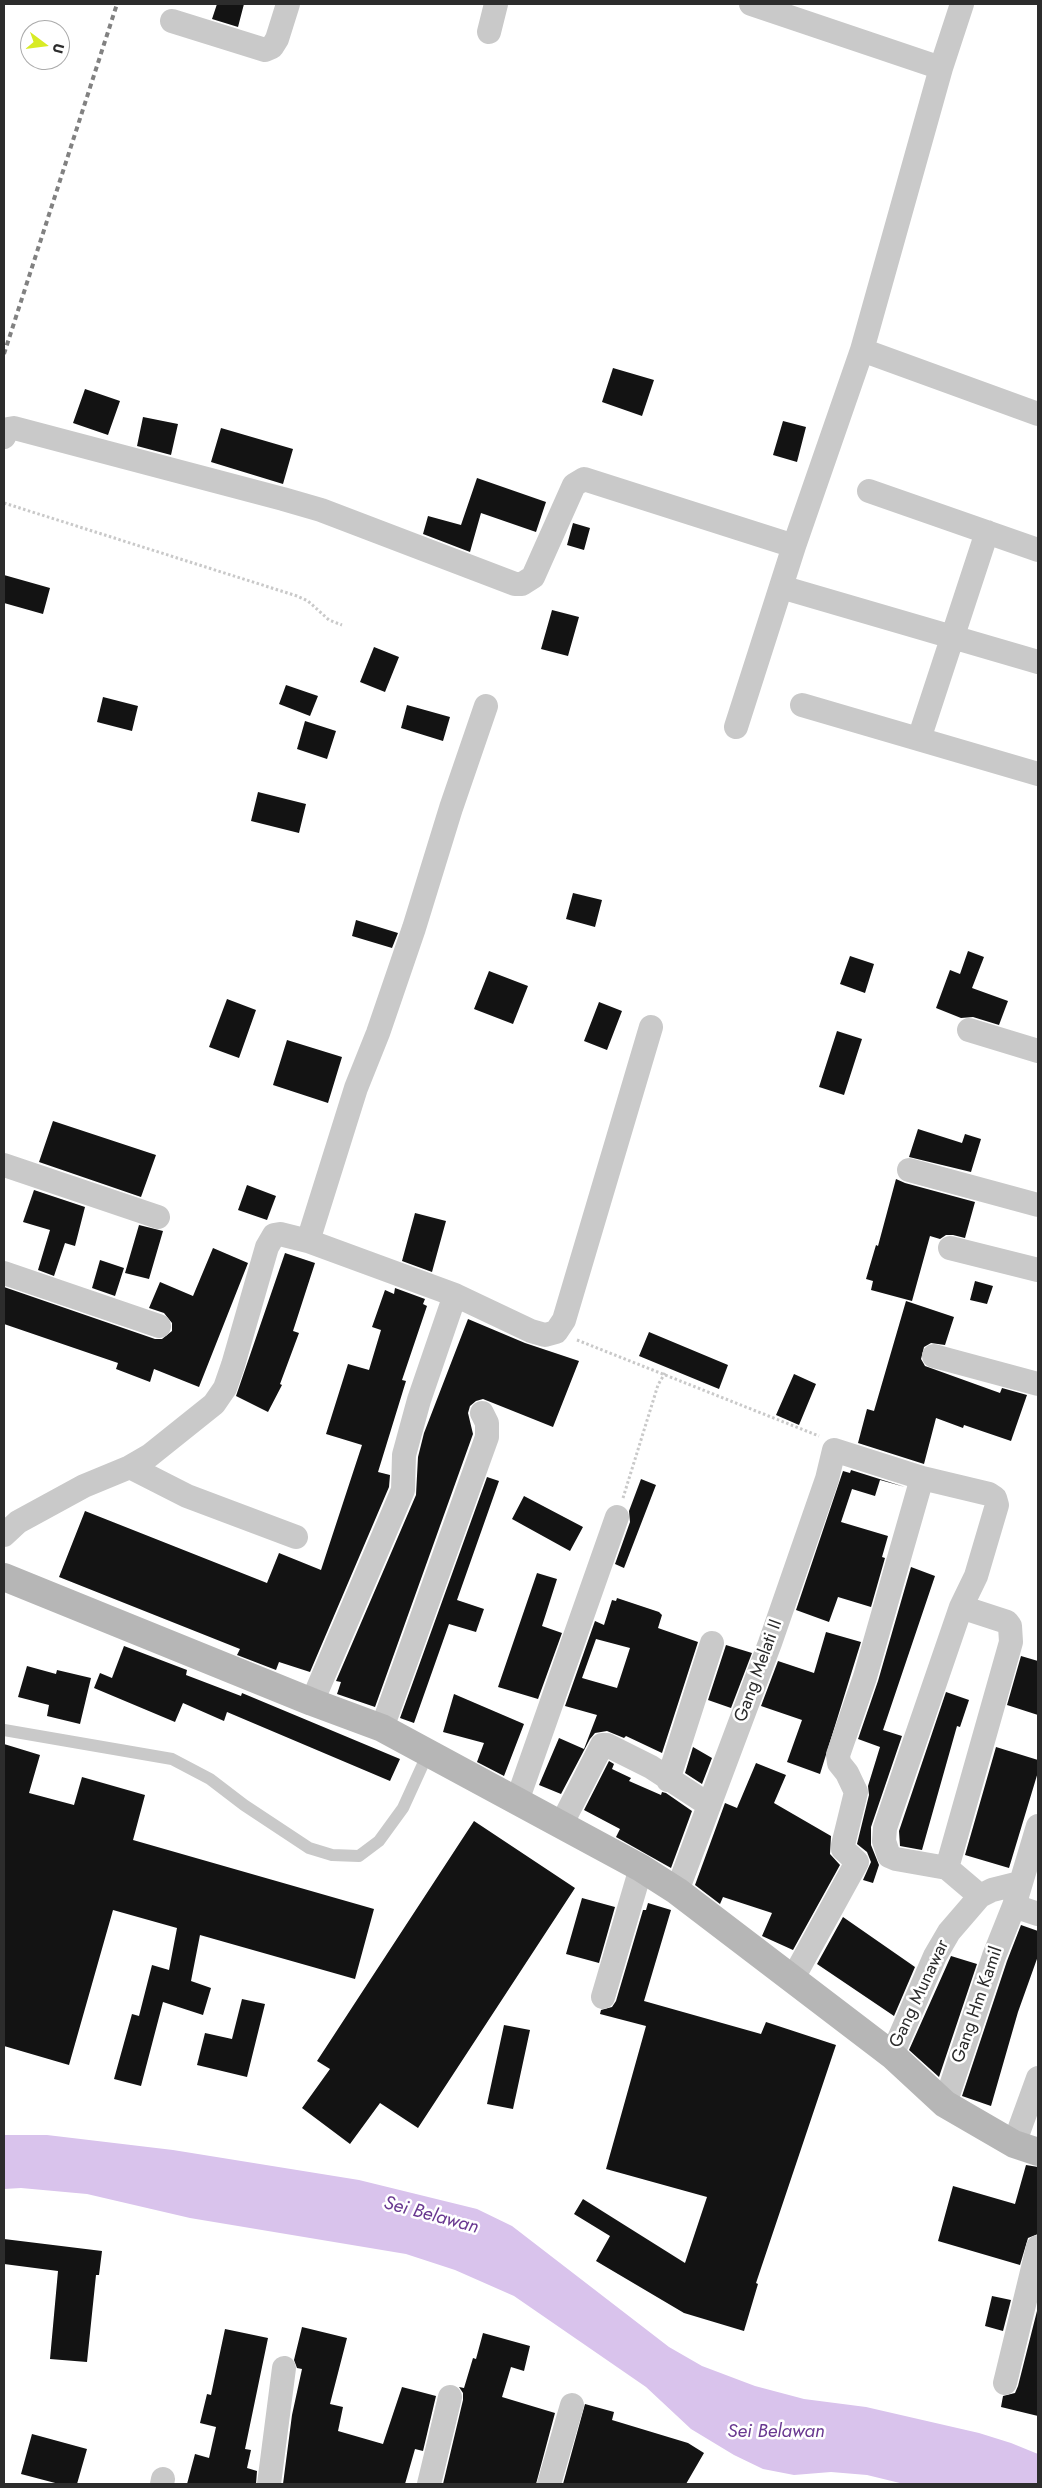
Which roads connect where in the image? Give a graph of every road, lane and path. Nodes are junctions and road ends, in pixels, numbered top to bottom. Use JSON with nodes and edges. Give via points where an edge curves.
{"nodes":[{"id":1,"x":288,"y":4,"type":"edge"},
{"id":2,"x":496,"y":4,"type":"edge"},
{"id":3,"x":751,"y":4,"type":"edge"},
{"id":4,"x":962,"y":4,"type":"edge"},
{"id":5,"x":172,"y":21,"type":"dead end"},
{"id":6,"x":489,"y":32,"type":"dead end"},
{"id":7,"x":941,"y":68,"type":"junction"},
{"id":8,"x":862,"y":350,"type":"junction"},
{"id":9,"x":1038,"y":414,"type":"edge"},
{"id":10,"x":4,"y":437,"type":"edge"},
{"id":11,"x":869,"y":491,"type":"dead end"},
{"id":12,"x":4,"y":504,"type":"edge"},
{"id":13,"x":987,"y":532,"type":"junction"},
{"id":14,"x":794,"y":546,"type":"junction"},
{"id":15,"x":1038,"y":550,"type":"edge"},
{"id":16,"x":781,"y":587,"type":"junction"},
{"id":17,"x":342,"y":625,"type":"dead end"},
{"id":18,"x":952,"y":637,"type":"junction"},
{"id":19,"x":1038,"y":662,"type":"edge"},
{"id":20,"x":802,"y":705,"type":"dead end"},
{"id":21,"x":486,"y":706,"type":"dead end"},
{"id":22,"x":736,"y":727,"type":"dead end"},
{"id":23,"x":920,"y":739,"type":"junction"},
{"id":24,"x":1038,"y":774,"type":"edge"},
{"id":25,"x":651,"y":1027,"type":"dead end"},
{"id":26,"x":969,"y":1030,"type":"dead end"},
{"id":27,"x":1038,"y":1051,"type":"edge"},
{"id":28,"x":4,"y":1165,"type":"edge"},
{"id":29,"x":909,"y":1170,"type":"dead end"},
{"id":30,"x":1038,"y":1205,"type":"edge"},
{"id":31,"x":158,"y":1217,"type":"dead end"},
{"id":32,"x":308,"y":1241,"type":"junction"},
{"id":33,"x":950,"y":1248,"type":"dead end"},
{"id":34,"x":1038,"y":1270,"type":"edge"},
{"id":35,"x":4,"y":1274,"type":"edge"},
{"id":36,"x":455,"y":1296,"type":"junction"},
{"id":37,"x":158,"y":1326,"type":"dead end"},
{"id":38,"x":556,"y":1332,"type":"junction"},
{"id":39,"x":934,"y":1356,"type":"dead end"},
{"id":40,"x":665,"y":1373,"type":"junction"},
{"id":41,"x":1038,"y":1384,"type":"edge"},
{"id":42,"x":482,"y":1414,"type":"dead end"},
{"id":43,"x":834,"y":1450,"type":"junction"},
{"id":44,"x":130,"y":1467,"type":"junction"},
{"id":45,"x":922,"y":1478,"type":"junction"},
{"id":46,"x":617,"y":1517,"type":"joint"},
{"id":47,"x":4,"y":1535,"type":"edge"},
{"id":48,"x":296,"y":1537,"type":"dead end"},
{"id":49,"x":4,"y":1577,"type":"edge"},
{"id":50,"x":961,"y":1606,"type":"junction"},
{"id":51,"x":712,"y":1643,"type":"dead end"},
{"id":52,"x":312,"y":1702,"type":"junction"},
{"id":53,"x":382,"y":1728,"type":"junction"},
{"id":54,"x":4,"y":1730,"type":"edge"},
{"id":55,"x":428,"y":1751,"type":"junction"},
{"id":56,"x":668,"y":1780,"type":"junction"},
{"id":57,"x":517,"y":1801,"type":"junction"},
{"id":58,"x":709,"y":1804,"type":"junction"},
{"id":59,"x":561,"y":1825,"type":"junction"},
{"id":60,"x":1038,"y":1826,"type":"edge"},
{"id":61,"x":641,"y":1868,"type":"junction"},
{"id":62,"x":947,"y":1868,"type":"junction"},
{"id":63,"x":1020,"y":1883,"type":"junction"},
{"id":64,"x":677,"y":1891,"type":"junction"},
{"id":65,"x":980,"y":1896,"type":"junction"},
{"id":66,"x":1014,"y":1906,"type":"junction"},
{"id":67,"x":1038,"y":1914,"type":"edge"},
{"id":68,"x":792,"y":1980,"type":"junction"},
{"id":69,"x":603,"y":1997,"type":"dead end"},
{"id":70,"x":892,"y":2055,"type":"junction"},
{"id":71,"x":1038,"y":2078,"type":"edge"},
{"id":72,"x":945,"y":2104,"type":"junction"},
{"id":73,"x":1026,"y":2148,"type":"edge"},
{"id":74,"x":1038,"y":2247,"type":"edge"},
{"id":75,"x":284,"y":2368,"type":"dead end"},
{"id":76,"x":1005,"y":2383,"type":"dead end"},
{"id":77,"x":450,"y":2397,"type":"dead end"},
{"id":78,"x":572,"y":2405,"type":"dead end"},
{"id":79,"x":270,"y":2484,"type":"edge"},
{"id":80,"x":429,"y":2484,"type":"edge"},
{"id":81,"x":549,"y":2484,"type":"edge"}],
"edges":[{"from":1,"to":5,"type":"street","via":[[277,39],[272,47],[265,50]]},
{"from":2,"to":6,"type":"street"},
{"from":3,"to":7,"type":"street"},
{"from":4,"to":7,"type":"street"},
{"from":7,"to":8,"type":"street"},
{"from":8,"to":9,"type":"street"},
{"from":8,"to":14,"type":"street"},
{"from":10,"to":14,"type":"street","via":[[8,429],[14,428],[283,498],[516,584],[533,577],[574,485],[584,479]]},
{"from":11,"to":13,"type":"street"},
{"from":12,"to":17,"type":"path","via":[[297,596],[308,601],[329,620]]},
{"from":13,"to":15,"type":"street"},
{"from":13,"to":18,"type":"street"},
{"from":14,"to":16,"type":"street"},
{"from":16,"to":18,"type":"street"},
{"from":16,"to":22,"type":"street"},
{"from":18,"to":19,"type":"street"},
{"from":18,"to":23,"type":"street"},
{"from":20,"to":23,"type":"street"},
{"from":21,"to":32,"type":"street","via":[[414,928],[356,1088]]},
{"from":23,"to":24,"type":"street"},
{"from":25,"to":38,"type":"street","via":[[564,1320]]},
{"from":26,"to":27,"type":"street"},
{"from":28,"to":31,"type":"street"},
{"from":29,"to":30,"type":"street"},
{"from":32,"to":36,"type":"street"},
{"from":32,"to":44,"type":"street","via":[[274,1235],[267,1247],[225,1388],[198,1419]]},
{"from":33,"to":34,"type":"street"},
{"from":35,"to":37,"type":"street"},
{"from":36,"to":38,"type":"street","via":[[531,1331],[545,1335]]},
{"from":36,"to":52,"type":"street","via":[[406,1446],[403,1490]]},
{"from":38,"to":40,"type":"path"},
{"from":39,"to":41,"type":"street"},
{"from":40,"to":43,"type":"path","via":[[824,1438]]},
{"from":40,"to":46,"type":"path","via":[[658,1385]]},
{"from":42,"to":53,"type":"street","via":[[487,1423],[487,1437]]},
{"from":43,"to":45,"type":"street"},
{"from":43,"to":58,"type":"street","name":"Gang Melati II","via":[[770,1643]]},
{"from":44,"to":47,"type":"street","via":[[84,1486],[18,1522]]},
{"from":44,"to":48,"type":"street","via":[[187,1496]]},
{"from":45,"to":50,"type":"street","via":[[988,1494],[997,1506],[976,1576]]},
{"from":45,"to":68,"type":"street","via":[[865,1678],[838,1755],[856,1792],[843,1849],[857,1862]]},
{"from":46,"to":57,"type":"street"},
{"from":49,"to":52,"type":"street"},
{"from":50,"to":62,"type":"street","via":[[1007,1622],[1012,1635]]},
{"from":50,"to":62,"type":"street","via":[[885,1828],[884,1841],[887,1852],[896,1858]]},
{"from":51,"to":56,"type":"street"},
{"from":52,"to":53,"type":"street"},
{"from":53,"to":55,"type":"street"},
{"from":54,"to":55,"type":"lane","via":[[172,1759],[210,1779],[309,1848],[332,1855],[359,1856],[379,1841],[403,1808]]},
{"from":55,"to":57,"type":"street"},
{"from":56,"to":58,"type":"street"},
{"from":56,"to":59,"type":"street","via":[[614,1747],[602,1745]]},
{"from":57,"to":59,"type":"street"},
{"from":58,"to":64,"type":"street","name":"Gang Melati II"},
{"from":59,"to":61,"type":"street"},
{"from":60,"to":63,"type":"street","name":"Gang Hm Kamil"},
{"from":61,"to":64,"type":"street"},
{"from":61,"to":69,"type":"street"},
{"from":62,"to":65,"type":"street"},
{"from":63,"to":65,"type":"street","name":"Gang Munawar"},
{"from":63,"to":66,"type":"street","name":"Gang Hm Kamil"},
{"from":64,"to":68,"type":"street"},
{"from":65,"to":70,"type":"street","name":"Gang Munawar","via":[[949,1932],[935,1956]]},
{"from":66,"to":67,"type":"street"},
{"from":66,"to":72,"type":"street","name":"Gang Hm Kamil"},
{"from":68,"to":70,"type":"street"},
{"from":70,"to":72,"type":"street"},
{"from":71,"to":73,"type":"street"},
{"from":72,"to":73,"type":"street"},
{"from":74,"to":76,"type":"street"},
{"from":75,"to":79,"type":"street"},
{"from":77,"to":80,"type":"street"},
{"from":78,"to":81,"type":"street"}]}
